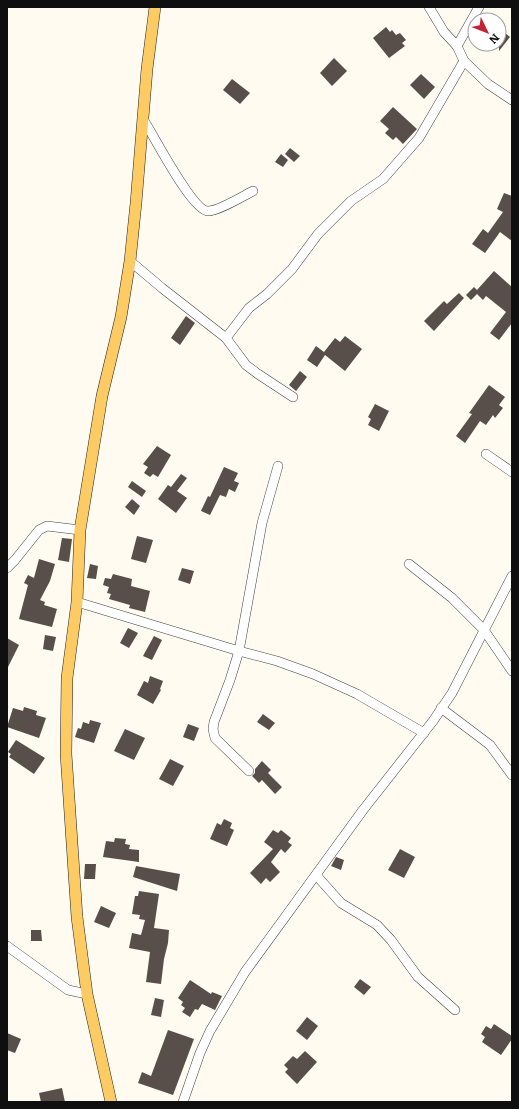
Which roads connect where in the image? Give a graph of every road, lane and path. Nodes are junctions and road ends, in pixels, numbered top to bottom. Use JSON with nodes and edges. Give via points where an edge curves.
{"nodes":[{"id":1,"x":155,"y":7,"type":"edge"},
{"id":2,"x":429,"y":7,"type":"edge"},
{"id":3,"x":479,"y":7,"type":"edge"},
{"id":4,"x":456,"y":46,"type":"junction"},
{"id":5,"x":464,"y":61,"type":"junction"},
{"id":6,"x":512,"y":100,"type":"edge"},
{"id":7,"x":143,"y":119,"type":"junction"},
{"id":8,"x":253,"y":191,"type":"dead end"},
{"id":9,"x":130,"y":261,"type":"junction"},
{"id":10,"x":226,"y":338,"type":"junction"},
{"id":11,"x":294,"y":397,"type":"dead end"},
{"id":12,"x":486,"y":454,"type":"dead end"},
{"id":13,"x":278,"y":466,"type":"dead end"},
{"id":14,"x":512,"y":472,"type":"edge"},
{"id":15,"x":80,"y":530,"type":"junction"},
{"id":16,"x":409,"y":564,"type":"dead end"},
{"id":17,"x":7,"y":568,"type":"edge"},
{"id":18,"x":512,"y":576,"type":"edge"},
{"id":19,"x":77,"y":602,"type":"junction"},
{"id":20,"x":484,"y":630,"type":"junction"},
{"id":21,"x":239,"y":651,"type":"junction"},
{"id":22,"x":512,"y":671,"type":"edge"},
{"id":23,"x":442,"y":708,"type":"junction"},
{"id":24,"x":424,"y":733,"type":"junction"},
{"id":25,"x":249,"y":771,"type":"dead end"},
{"id":26,"x":512,"y":775,"type":"edge"},
{"id":27,"x":316,"y":875,"type":"junction"},
{"id":28,"x":7,"y":946,"type":"edge"},
{"id":29,"x":87,"y":994,"type":"junction"},
{"id":30,"x":455,"y":1010,"type":"dead end"},
{"id":31,"x":111,"y":1102,"type":"edge"},
{"id":32,"x":183,"y":1102,"type":"edge"}],
"edges":[{"from":1,"to":7,"type":"main road"},
{"from":2,"to":4,"type":"street"},
{"from":3,"to":4,"type":"street"},
{"from":4,"to":5,"type":"street"},
{"from":5,"to":6,"type":"street","via":[[488,84]]},
{"from":5,"to":10,"type":"street","via":[[419,138],[383,179],[351,201],[318,234],[292,269],[249,308]]},
{"from":7,"to":8,"type":"street","via":[[194,202],[201,208],[207,211],[215,210]]},
{"from":7,"to":9,"type":"main road"},
{"from":9,"to":10,"type":"street"},
{"from":9,"to":15,"type":"main road","via":[[102,396]]},
{"from":10,"to":11,"type":"street","via":[[246,365]]},
{"from":12,"to":14,"type":"street"},
{"from":13,"to":21,"type":"street","via":[[262,523]]},
{"from":15,"to":17,"type":"street","via":[[47,526],[39,530]]},
{"from":15,"to":19,"type":"main road"},
{"from":16,"to":20,"type":"street","via":[[452,598]]},
{"from":18,"to":20,"type":"street"},
{"from":19,"to":21,"type":"street"},
{"from":19,"to":29,"type":"main road","via":[[68,678],[66,754],[77,917]]},
{"from":20,"to":22,"type":"street"},
{"from":20,"to":23,"type":"street"},
{"from":21,"to":24,"type":"street","via":[[277,660],[313,674],[357,694]]},
{"from":21,"to":25,"type":"street","via":[[213,729],[215,738]]},
{"from":23,"to":24,"type":"street"},
{"from":23,"to":26,"type":"street","via":[[490,745]]},
{"from":24,"to":27,"type":"street"},
{"from":27,"to":30,"type":"street","via":[[341,903],[377,925],[418,977]]},
{"from":27,"to":32,"type":"street","via":[[245,972],[214,1024],[200,1053]]},
{"from":28,"to":29,"type":"street","via":[[68,990]]},
{"from":29,"to":31,"type":"main road"}]}
